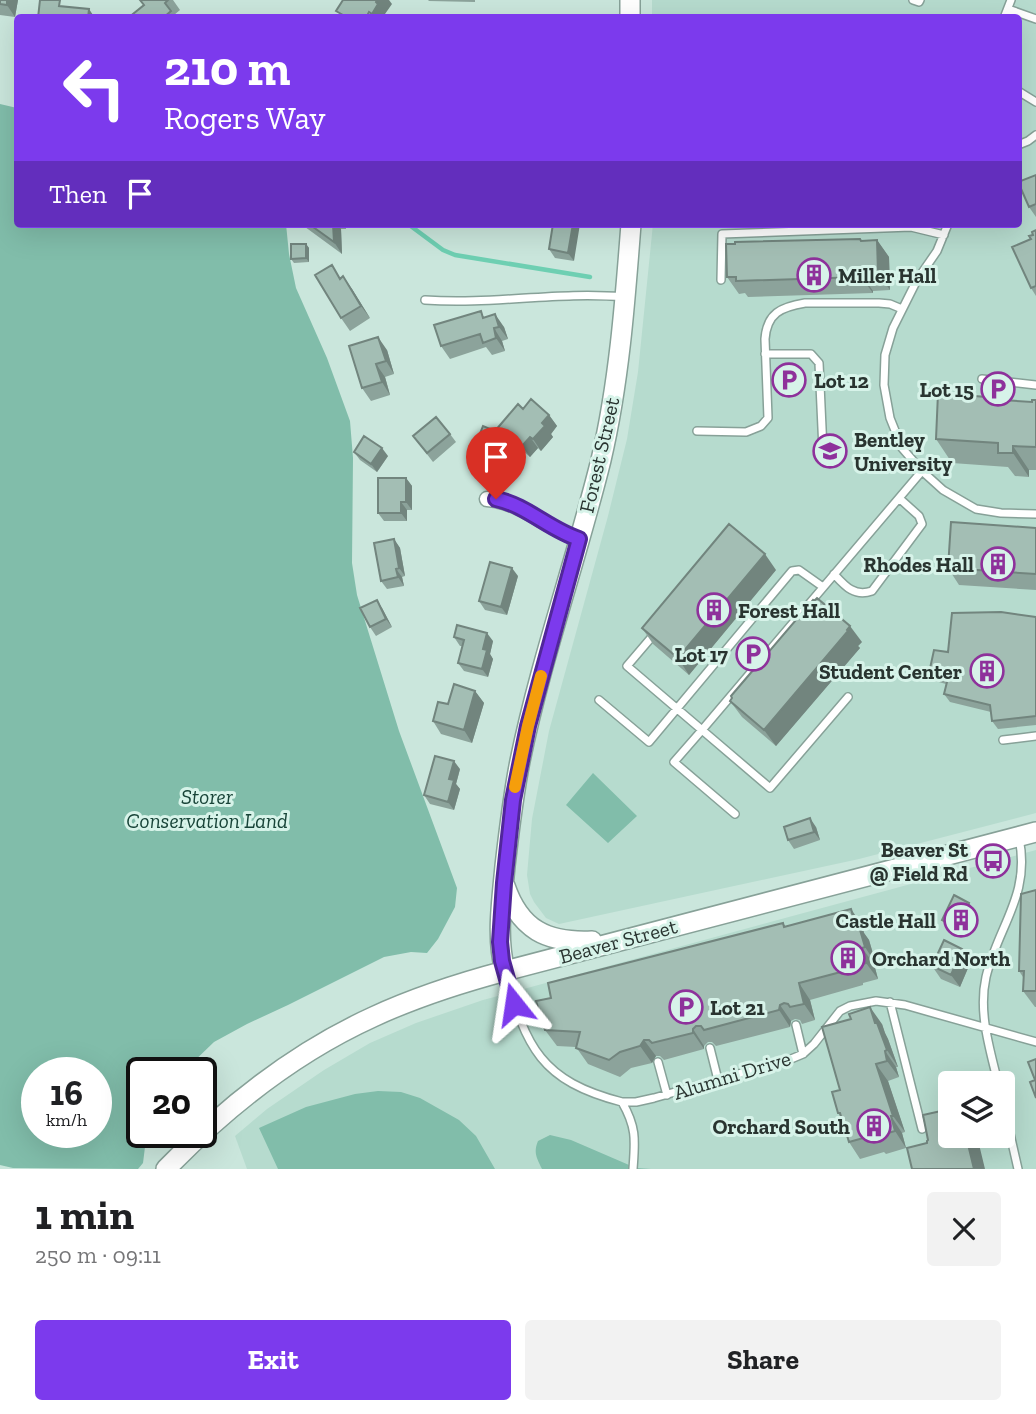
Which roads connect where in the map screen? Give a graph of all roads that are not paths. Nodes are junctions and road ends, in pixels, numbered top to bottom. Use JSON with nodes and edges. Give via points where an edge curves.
{"nodes":[{"id":1,"x":914,"y":0,"type":"edge"},
{"id":2,"x":920,"y":0,"type":"edge"},
{"id":3,"x":1011,"y":0,"type":"edge"},
{"id":4,"x":1008,"y":9,"type":"junction"},
{"id":5,"x":1006,"y":14,"type":"edge"},
{"id":6,"x":1036,"y":19,"type":"edge"},
{"id":7,"x":631,"y":228,"type":"edge"},
{"id":8,"x":884,"y":228,"type":"edge"},
{"id":9,"x":915,"y":228,"type":"edge"},
{"id":10,"x":947,"y":228,"type":"edge"},
{"id":11,"x":944,"y":235,"type":"junction"},
{"id":12,"x":721,"y":279,"type":"dead end"},
{"id":13,"x":625,"y":297,"type":"junction"},
{"id":14,"x":425,"y":300,"type":"dead end"},
{"id":15,"x":902,"y":309,"type":"junction"},
{"id":16,"x":765,"y":354,"type":"junction"},
{"id":17,"x":982,"y":379,"type":"dead end"},
{"id":18,"x":1036,"y":385,"type":"edge"},
{"id":19,"x":697,"y":430,"type":"dead end"},
{"id":20,"x":823,"y":450,"type":"dead end"},
{"id":21,"x":922,"y":471,"type":"junction"},
{"id":22,"x":899,"y":498,"type":"junction"},
{"id":23,"x":487,"y":499,"type":"dead end"},
{"id":24,"x":1036,"y":514,"type":"edge"},
{"id":25,"x":579,"y":539,"type":"junction"},
{"id":26,"x":834,"y":575,"type":"junction"},
{"id":27,"x":823,"y":587,"type":"junction"},
{"id":28,"x":662,"y":625,"type":"edge"},
{"id":29,"x":848,"y":697,"type":"dead end"},
{"id":30,"x":599,"y":700,"type":"dead end"},
{"id":31,"x":677,"y":709,"type":"junction"},
{"id":32,"x":702,"y":730,"type":"junction"},
{"id":33,"x":1036,"y":736,"type":"edge"},
{"id":34,"x":1003,"y":740,"type":"dead end"},
{"id":35,"x":735,"y":814,"type":"dead end"},
{"id":36,"x":1027,"y":835,"type":"edge"},
{"id":37,"x":504,"y":883,"type":"junction"},
{"id":38,"x":642,"y":935,"type":"junction"},
{"id":39,"x":505,"y":971,"type":"junction"},
{"id":40,"x":890,"y":1002,"type":"junction"},
{"id":41,"x":796,"y":1025,"type":"dead end"},
{"id":42,"x":986,"y":1029,"type":"junction"},
{"id":43,"x":1036,"y":1042,"type":"edge"},
{"id":44,"x":710,"y":1048,"type":"dead end"},
{"id":45,"x":803,"y":1054,"type":"junction"},
{"id":46,"x":658,"y":1062,"type":"dead end"},
{"id":47,"x":995,"y":1071,"type":"edge"},
{"id":48,"x":718,"y":1080,"type":"junction"},
{"id":49,"x":667,"y":1095,"type":"junction"},
{"id":50,"x":622,"y":1102,"type":"junction"},
{"id":51,"x":922,"y":1129,"type":"edge"},
{"id":52,"x":1013,"y":1148,"type":"edge"},
{"id":53,"x":166,"y":1169,"type":"edge"},
{"id":54,"x":633,"y":1169,"type":"edge"},
{"id":55,"x":1018,"y":1169,"type":"edge"}],
"edges":[{"from":1,"to":2,"type":"lane"},
{"from":3,"to":4,"type":"lane"},
{"from":4,"to":5,"type":"lane"},
{"from":4,"to":6,"type":"lane"},
{"from":7,"to":13,"type":"street","name":"Forest Street"},
{"from":8,"to":12,"type":"lane","via":[[722,234]]},
{"from":9,"to":11,"type":"lane"},
{"from":10,"to":11,"type":"lane"},
{"from":11,"to":15,"type":"lane"},
{"from":13,"to":14,"type":"lane"},
{"from":13,"to":25,"type":"street","name":"Forest Street","via":[[608,424]]},
{"from":15,"to":16,"type":"lane","via":[[879,303],[794,305],[772,317],[766,327]]},
{"from":15,"to":21,"type":"lane","via":[[885,355],[884,385],[902,448]]},
{"from":16,"to":19,"type":"lane","via":[[768,418],[761,426],[746,432]]},
{"from":16,"to":20,"type":"lane","via":[[811,354],[819,363]]},
{"from":17,"to":18,"type":"lane"},
{"from":21,"to":22,"type":"lane"},
{"from":21,"to":24,"type":"lane","via":[[976,509]]},
{"from":22,"to":26,"type":"lane"},
{"from":22,"to":26,"type":"lane","via":[[922,524],[872,591],[849,590]]},
{"from":23,"to":25,"type":"street","via":[[514,505]]},
{"from":25,"to":37,"type":"street","name":"Forest Street","via":[[524,745]]},
{"from":26,"to":27,"type":"lane"},
{"from":27,"to":31,"type":"lane","via":[[799,570],[792,571]]},
{"from":27,"to":32,"type":"lane"},
{"from":28,"to":31,"type":"lane","via":[[627,666]]},
{"from":29,"to":32,"type":"lane","via":[[770,788]]},
{"from":30,"to":31,"type":"lane","via":[[649,742]]},
{"from":31,"to":32,"type":"lane"},
{"from":32,"to":35,"type":"lane","via":[[674,762]]},
{"from":33,"to":34,"type":"lane"},
{"from":36,"to":38,"type":"street","name":"Beaver Street"},
{"from":36,"to":42,"type":"lane","via":[[1015,903],[986,976]]},
{"from":37,"to":38,"type":"street","via":[[524,921],[548,936],[579,942]]},
{"from":37,"to":39,"type":"street","name":"Forest Street","via":[[500,942]]},
{"from":38,"to":39,"type":"street","name":"Beaver Street"},
{"from":39,"to":50,"type":"lane","via":[[524,1031],[545,1064],[578,1087]]},
{"from":39,"to":53,"type":"street","name":"Beaver Street","via":[[408,1002],[338,1035],[253,1091]]},
{"from":40,"to":42,"type":"lane","name":"Alumni Drive"},
{"from":40,"to":45,"type":"lane","name":"Alumni Drive","via":[[861,1003],[840,1011]]},
{"from":40,"to":51,"type":"lane"},
{"from":41,"to":45,"type":"lane"},
{"from":42,"to":43,"type":"lane","name":"Alumni Drive"},
{"from":42,"to":47,"type":"lane"},
{"from":44,"to":48,"type":"lane"},
{"from":45,"to":48,"type":"lane","name":"Alumni Drive"},
{"from":46,"to":49,"type":"lane"},
{"from":48,"to":49,"type":"lane","name":"Alumni Drive"},
{"from":49,"to":50,"type":"lane","name":"Alumni Drive"},
{"from":50,"to":54,"type":"lane","via":[[633,1125]]},
{"from":52,"to":55,"type":"lane"}]}
